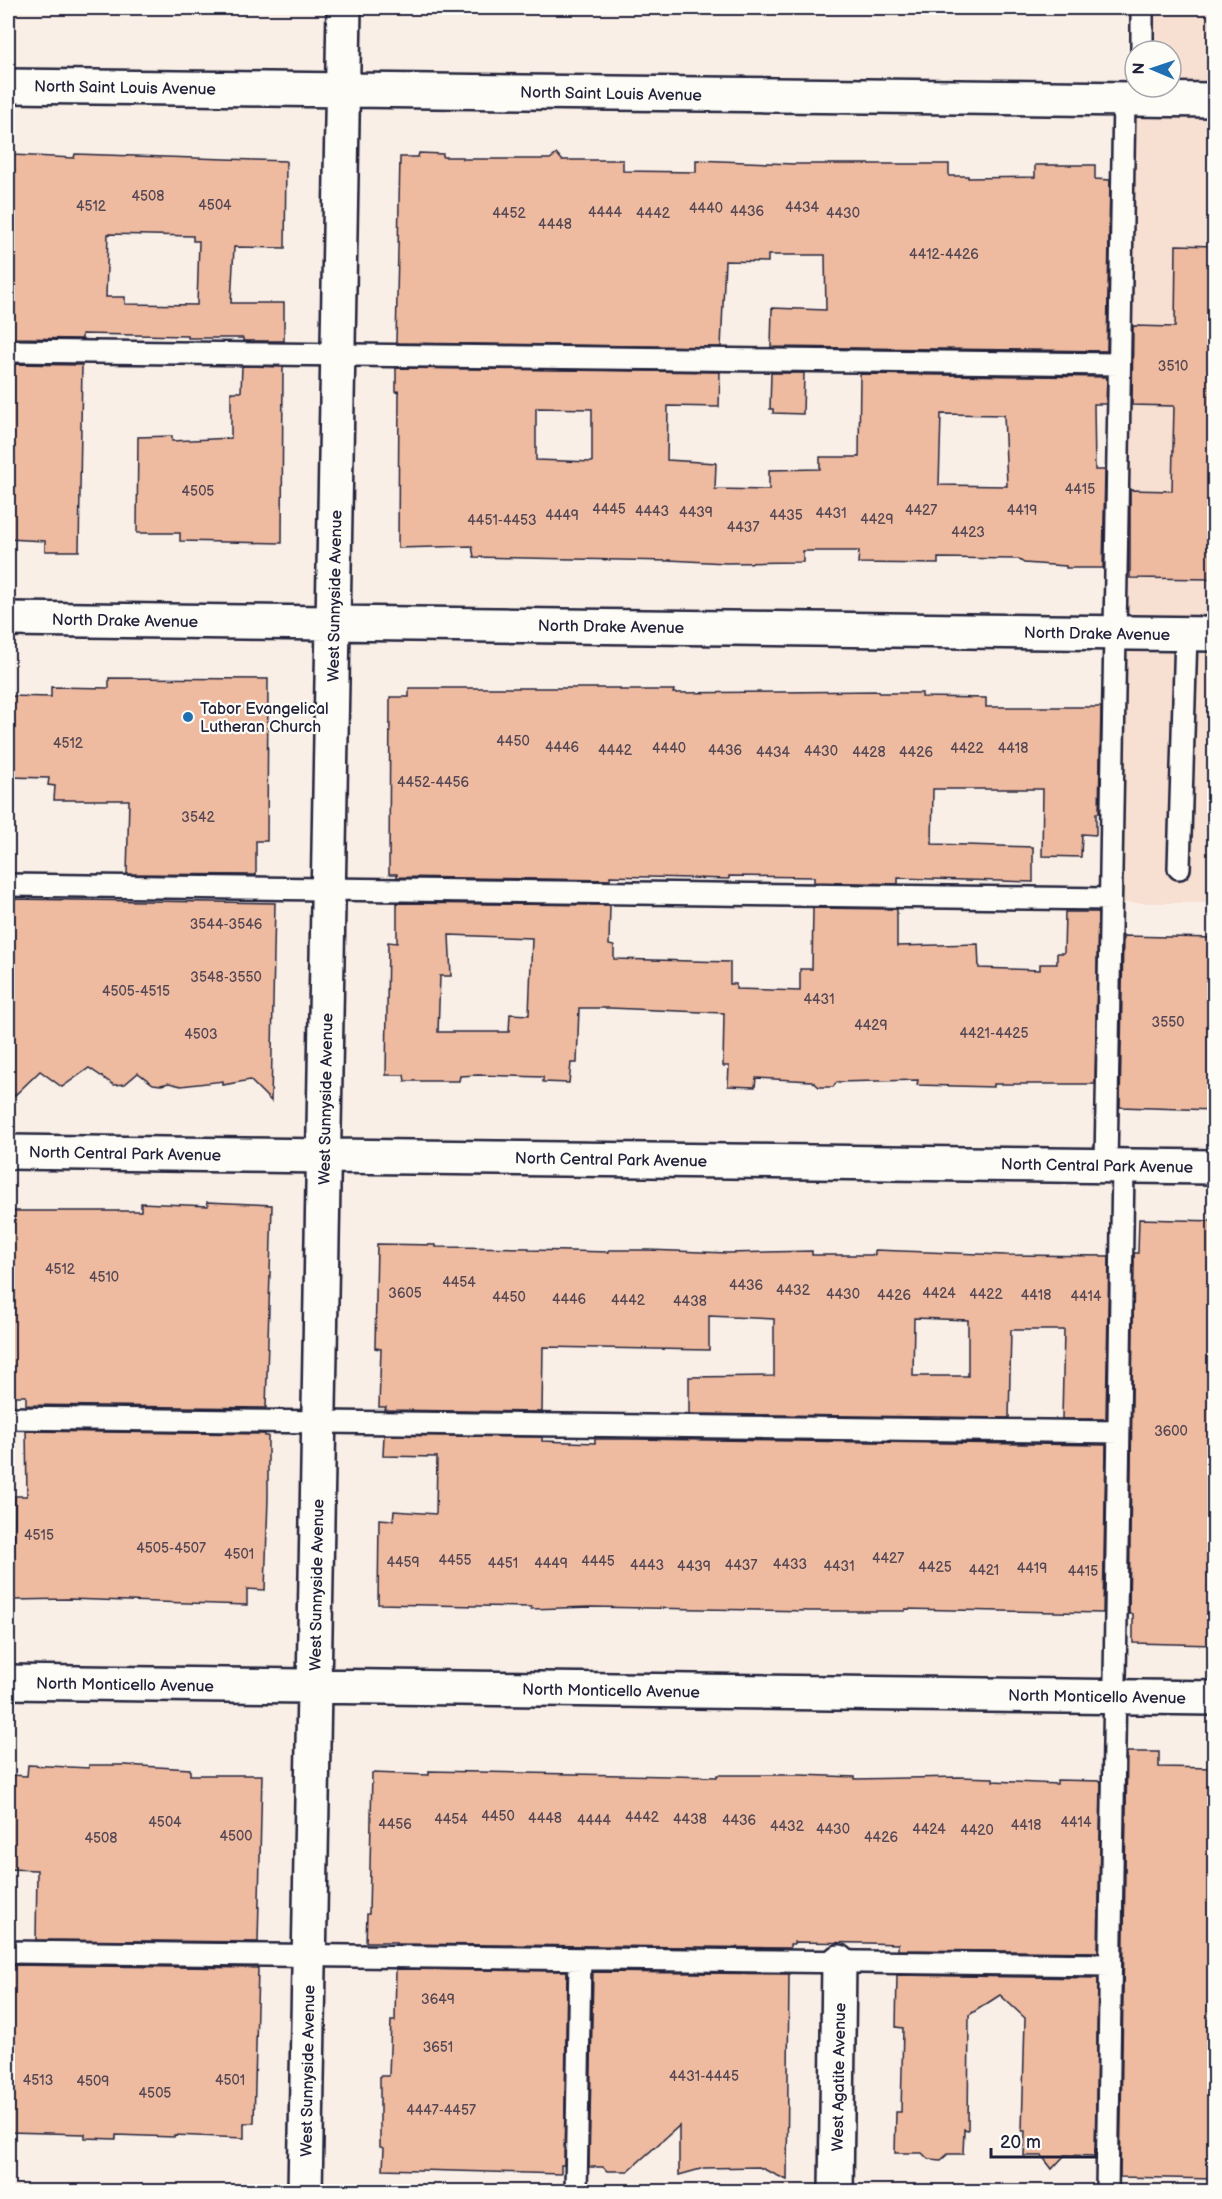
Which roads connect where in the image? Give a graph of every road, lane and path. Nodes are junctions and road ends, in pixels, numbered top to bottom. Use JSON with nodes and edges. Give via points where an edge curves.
{"nodes":[{"id":1,"x":344,"y":8,"type":"edge"},
{"id":2,"x":1142,"y":8,"type":"edge"},
{"id":3,"x":1142,"y":39,"type":"edge"},
{"id":4,"x":8,"y":86,"type":"edge"},
{"id":5,"x":343,"y":90,"type":"junction"},
{"id":6,"x":1123,"y":95,"type":"edge"},
{"id":7,"x":1183,"y":97,"type":"edge"},
{"id":8,"x":1135,"y":99,"type":"edge"},
{"id":9,"x":1215,"y":99,"type":"edge"},
{"id":10,"x":8,"y":351,"type":"edge"},
{"id":11,"x":338,"y":355,"type":"junction"},
{"id":12,"x":1119,"y":364,"type":"junction"},
{"id":13,"x":8,"y":618,"type":"edge"},
{"id":14,"x":333,"y":623,"type":"junction"},
{"id":15,"x":1115,"y":633,"type":"junction"},
{"id":16,"x":1200,"y":634,"type":"edge"},
{"id":17,"x":1179,"y":868,"type":"dead end"},
{"id":18,"x":8,"y":885,"type":"edge"},
{"id":19,"x":328,"y":889,"type":"junction"},
{"id":20,"x":1110,"y":899,"type":"junction"},
{"id":21,"x":8,"y":1152,"type":"edge"},
{"id":22,"x":324,"y":1156,"type":"junction"},
{"id":23,"x":1114,"y":1166,"type":"junction"},
{"id":24,"x":1215,"y":1167,"type":"edge"},
{"id":25,"x":8,"y":1418,"type":"edge"},
{"id":26,"x":319,"y":1421,"type":"junction"},
{"id":27,"x":1119,"y":1432,"type":"junction"},
{"id":28,"x":8,"y":1682,"type":"edge"},
{"id":29,"x":314,"y":1686,"type":"junction"},
{"id":30,"x":1114,"y":1696,"type":"junction"},
{"id":31,"x":1215,"y":1698,"type":"edge"},
{"id":32,"x":8,"y":1952,"type":"edge"},
{"id":33,"x":309,"y":1955,"type":"junction"},
{"id":34,"x":580,"y":1959,"type":"junction"},
{"id":35,"x":839,"y":1962,"type":"junction"},
{"id":36,"x":1110,"y":1965,"type":"junction"},
{"id":37,"x":305,"y":2192,"type":"edge"},
{"id":38,"x":576,"y":2192,"type":"edge"},
{"id":39,"x":836,"y":2192,"type":"edge"},
{"id":40,"x":1107,"y":2192,"type":"edge"}],
"edges":[{"from":1,"to":5,"type":"street","name":"West Sunnyside Avenue"},
{"from":2,"to":3,"type":"lane"},
{"from":4,"to":5,"type":"street","name":"North Saint Louis Avenue"},
{"from":5,"to":6,"type":"street","name":"North Saint Louis Avenue"},
{"from":5,"to":11,"type":"street","name":"West Sunnyside Avenue"},
{"from":7,"to":9,"type":"street","name":"North Saint Louis Avenue"},
{"from":8,"to":12,"type":"lane"},
{"from":10,"to":11,"type":"lane"},
{"from":11,"to":12,"type":"lane"},
{"from":11,"to":14,"type":"street","name":"West Sunnyside Avenue"},
{"from":12,"to":15,"type":"lane"},
{"from":13,"to":14,"type":"street","name":"North Drake Avenue"},
{"from":14,"to":15,"type":"street","name":"North Drake Avenue"},
{"from":14,"to":19,"type":"street","name":"West Sunnyside Avenue"},
{"from":15,"to":16,"type":"street","name":"North Drake Avenue"},
{"from":15,"to":20,"type":"lane"},
{"from":16,"to":17,"type":"lane"},
{"from":18,"to":19,"type":"lane"},
{"from":19,"to":20,"type":"lane"},
{"from":19,"to":22,"type":"street","name":"West Sunnyside Avenue"},
{"from":20,"to":23,"type":"lane"},
{"from":21,"to":22,"type":"street","name":"North Central Park Avenue"},
{"from":22,"to":23,"type":"street","name":"North Central Park Avenue"},
{"from":22,"to":26,"type":"street","name":"West Sunnyside Avenue"},
{"from":23,"to":24,"type":"street","name":"North Central Park Avenue"},
{"from":23,"to":27,"type":"lane"},
{"from":25,"to":26,"type":"lane"},
{"from":26,"to":27,"type":"lane"},
{"from":26,"to":29,"type":"street","name":"West Sunnyside Avenue"},
{"from":27,"to":30,"type":"lane"},
{"from":28,"to":29,"type":"street","name":"North Monticello Avenue"},
{"from":29,"to":30,"type":"street","name":"North Monticello Avenue"},
{"from":29,"to":33,"type":"street","name":"West Sunnyside Avenue"},
{"from":30,"to":31,"type":"street","name":"North Monticello Avenue"},
{"from":30,"to":36,"type":"lane"},
{"from":32,"to":33,"type":"lane"},
{"from":33,"to":34,"type":"lane"},
{"from":33,"to":37,"type":"street","name":"West Sunnyside Avenue"},
{"from":34,"to":35,"type":"lane"},
{"from":34,"to":38,"type":"lane"},
{"from":35,"to":36,"type":"lane"},
{"from":35,"to":39,"type":"street","name":"West Agatite Avenue"},
{"from":36,"to":40,"type":"lane"}]}
